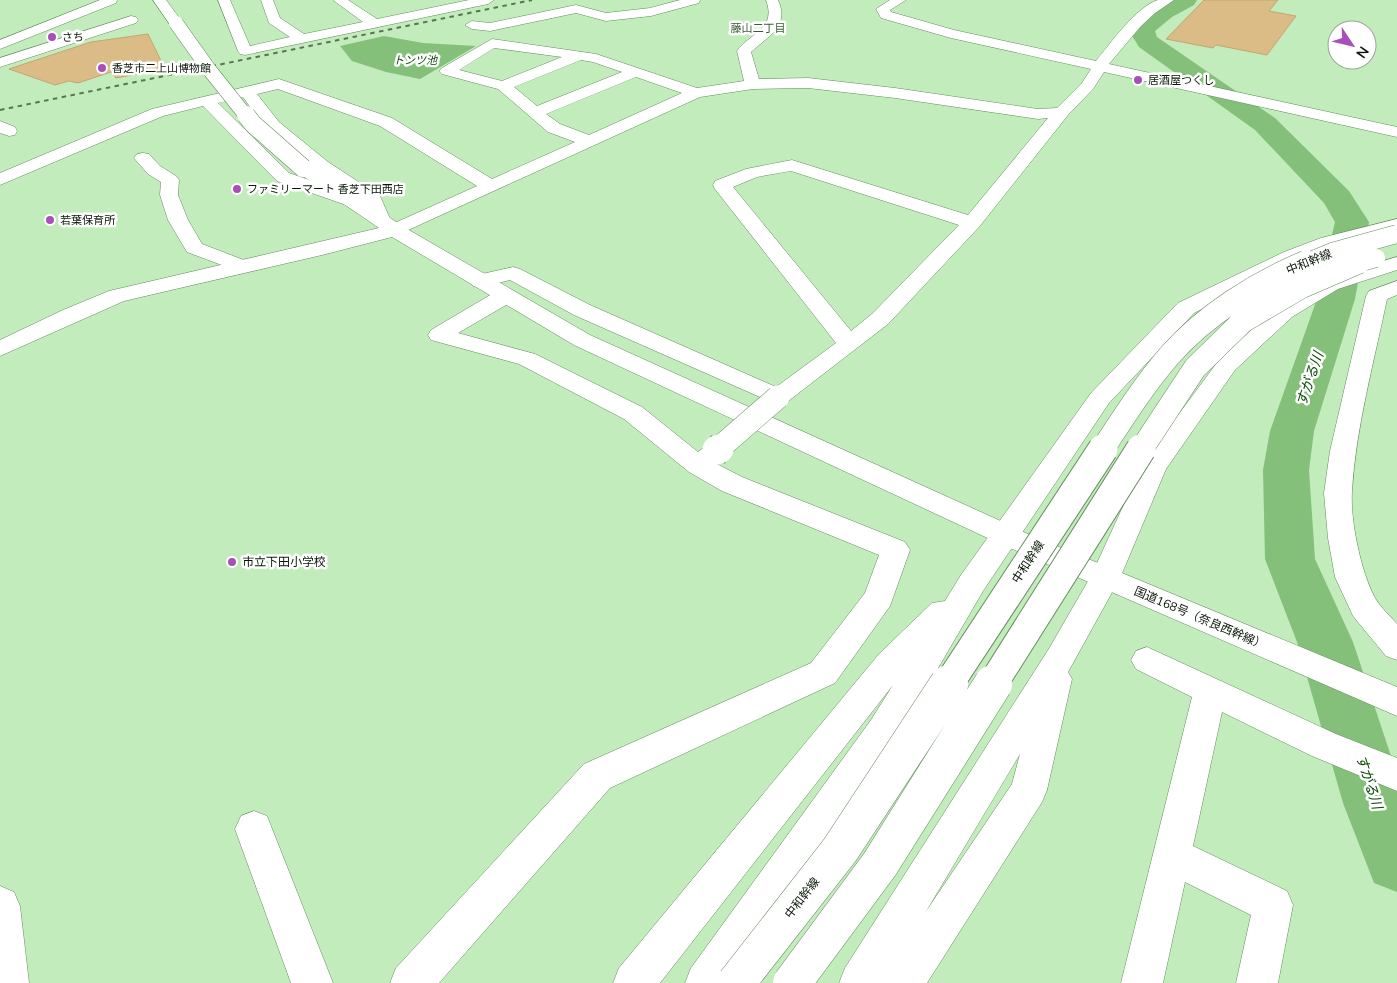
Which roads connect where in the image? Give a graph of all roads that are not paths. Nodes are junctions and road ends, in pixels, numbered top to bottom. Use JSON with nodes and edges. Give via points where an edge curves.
{"nodes":[{"id":1,"x":111,"y":0,"type":"edge"},
{"id":2,"x":159,"y":0,"type":"edge"},
{"id":3,"x":224,"y":0,"type":"edge"},
{"id":4,"x":267,"y":0,"type":"edge"},
{"id":5,"x":339,"y":0,"type":"edge"},
{"id":6,"x":430,"y":0,"type":"edge"},
{"id":7,"x":488,"y":0,"type":"edge"},
{"id":8,"x":694,"y":0,"type":"edge"},
{"id":9,"x":772,"y":0,"type":"edge"},
{"id":10,"x":900,"y":0,"type":"edge"},
{"id":11,"x":1168,"y":0,"type":"edge"},
{"id":12,"x":445,"y":9,"type":"junction"},
{"id":13,"x":131,"y":20,"type":"dead end"},
{"id":14,"x":375,"y":24,"type":"junction"},
{"id":15,"x":472,"y":24,"type":"dead end"},
{"id":16,"x":48,"y":26,"type":"junction"},
{"id":17,"x":86,"y":35,"type":"junction"},
{"id":18,"x":302,"y":39,"type":"junction"},
{"id":19,"x":0,"y":45,"type":"edge"},
{"id":20,"x":245,"y":51,"type":"junction"},
{"id":21,"x":580,"y":56,"type":"junction"},
{"id":22,"x":0,"y":63,"type":"edge"},
{"id":23,"x":1100,"y":66,"type":"junction"},
{"id":24,"x":636,"y":72,"type":"junction"},
{"id":25,"x":279,"y":84,"type":"junction"},
{"id":26,"x":753,"y":84,"type":"junction"},
{"id":27,"x":503,"y":86,"type":"junction"},
{"id":28,"x":247,"y":92,"type":"junction"},
{"id":29,"x":696,"y":93,"type":"junction"},
{"id":30,"x":206,"y":100,"type":"junction"},
{"id":31,"x":536,"y":112,"type":"junction"},
{"id":32,"x":1062,"y":112,"type":"junction"},
{"id":33,"x":1396,"y":130,"type":"edge"},
{"id":34,"x":589,"y":141,"type":"junction"},
{"id":35,"x":143,"y":158,"type":"dead end"},
{"id":36,"x":0,"y":180,"type":"edge"},
{"id":37,"x":490,"y":186,"type":"junction"},
{"id":38,"x":352,"y":201,"type":"junction"},
{"id":39,"x":972,"y":222,"type":"junction"},
{"id":40,"x":388,"y":225,"type":"junction"},
{"id":41,"x":1397,"y":225,"type":"edge"},
{"id":42,"x":1387,"y":232,"type":"edge"},
{"id":43,"x":1391,"y":261,"type":"edge"},
{"id":44,"x":242,"y":266,"type":"junction"},
{"id":45,"x":481,"y":281,"type":"junction"},
{"id":46,"x":1397,"y":287,"type":"edge"},
{"id":47,"x":506,"y":296,"type":"junction"},
{"id":48,"x":849,"y":344,"type":"junction"},
{"id":49,"x":0,"y":350,"type":"edge"},
{"id":50,"x":778,"y":397,"type":"junction"},
{"id":51,"x":707,"y":458,"type":"junction"},
{"id":52,"x":1004,"y":534,"type":"junction"},
{"id":53,"x":1105,"y":578,"type":"junction"},
{"id":54,"x":969,"y":587,"type":"junction"},
{"id":55,"x":1397,"y":647,"type":"edge"},
{"id":56,"x":1061,"y":656,"type":"junction"},
{"id":57,"x":1147,"y":660,"type":"dead end"},
{"id":58,"x":1210,"y":690,"type":"junction"},
{"id":59,"x":1391,"y":700,"type":"edge"},
{"id":60,"x":1397,"y":774,"type":"edge"},
{"id":61,"x":254,"y":829,"type":"dead end"},
{"id":62,"x":1171,"y":855,"type":"junction"},
{"id":63,"x":0,"y":906,"type":"edge"},
{"id":64,"x":714,"y":982,"type":"edge"},
{"id":65,"x":8,"y":983,"type":"edge"},
{"id":66,"x":312,"y":983,"type":"edge"},
{"id":67,"x":411,"y":983,"type":"edge"},
{"id":68,"x":634,"y":983,"type":"edge"},
{"id":69,"x":792,"y":983,"type":"edge"},
{"id":70,"x":860,"y":983,"type":"edge"},
{"id":71,"x":903,"y":983,"type":"edge"},
{"id":72,"x":1142,"y":983,"type":"edge"},
{"id":73,"x":1256,"y":983,"type":"edge"}],
"edges":[{"from":1,"to":16,"type":"main road"},
{"from":2,"to":38,"type":"main road","bridge":true,"via":[[253,124],[303,168]]},
{"from":3,"to":20,"type":"main road"},
{"from":4,"to":18,"type":"main road","via":[[274,20]]},
{"from":5,"to":14,"type":"main road"},
{"from":6,"to":12,"type":"main road"},
{"from":7,"to":12,"type":"main road"},
{"from":8,"to":15,"type":"main road","via":[[651,12],[606,16],[576,9],[490,27]]},
{"from":9,"to":26,"type":"main road","via":[[776,11],[773,26],[744,52]]},
{"from":10,"to":23,"type":"main road","via":[[882,9],[886,14],[951,34]]},
{"from":11,"to":23,"type":"main road","via":[[1136,23]]},
{"from":12,"to":14,"type":"main road"},
{"from":13,"to":17,"type":"main road"},
{"from":14,"to":18,"type":"main road"},
{"from":16,"to":17,"type":"main road"},
{"from":16,"to":19,"type":"main road"},
{"from":17,"to":22,"type":"main road"},
{"from":18,"to":20,"type":"main road"},
{"from":20,"to":25,"type":"main road"},
{"from":21,"to":24,"type":"main road"},
{"from":21,"to":27,"type":"main road"},
{"from":21,"to":27,"type":"main road","via":[[492,43],[447,71]]},
{"from":23,"to":32,"type":"main road","via":[[1088,86]]},
{"from":23,"to":33,"type":"main road"},
{"from":24,"to":29,"type":"main road"},
{"from":24,"to":31,"type":"main road"},
{"from":25,"to":28,"type":"main road"},
{"from":25,"to":37,"type":"main road","via":[[386,122]]},
{"from":26,"to":29,"type":"main road"},
{"from":26,"to":32,"type":"main road","via":[[808,83],[1038,114]]},
{"from":27,"to":31,"type":"main road"},
{"from":28,"to":30,"type":"main road"},
{"from":28,"to":40,"type":"main road","via":[[273,126],[322,166],[374,200]]},
{"from":29,"to":34,"type":"main road"},
{"from":30,"to":36,"type":"main road","via":[[158,112]]},
{"from":30,"to":38,"type":"main road","via":[[283,177]]},
{"from":31,"to":34,"type":"main road","via":[[554,128]]},
{"from":32,"to":39,"type":"main road"},
{"from":34,"to":37,"type":"main road"},
{"from":35,"to":44,"type":"main road","via":[[170,180],[169,195],[178,220],[194,248]]},
{"from":37,"to":40,"type":"main road"},
{"from":38,"to":40,"type":"main road","name":"国道168号（奈良西幹線）"},
{"from":39,"to":48,"type":"main road","via":[[880,319]]},
{"from":39,"to":48,"type":"main road","via":[[792,165],[752,173],[722,185]]},
{"from":40,"to":44,"type":"main road","via":[[322,249]]},
{"from":40,"to":45,"type":"main road","name":"国道168号（奈良西幹線）"},
{"from":41,"to":42,"type":"main road"},
{"from":42,"to":52,"type":"main road","via":[[1328,242],[1291,256],[1186,308],[1100,398]]},
{"from":42,"to":64,"type":"main road","name":"中和幹線","bridge":true,"via":[[1278,274],[1221,308],[1169,356],[1123,418],[840,850]]},
{"from":43,"to":53,"type":"main road","via":[[1330,284],[1284,312],[1227,365],[1153,467]]},
{"from":43,"to":69,"type":"main road","name":"中和幹線","bridge":true,"via":[[1352,264],[1301,287],[1243,321],[1195,368],[1147,438],[880,864]]},
{"from":44,"to":49,"type":"main road","via":[[118,296],[71,314]]},
{"from":45,"to":47,"type":"main road","name":"国道168号（奈良西幹線）"},
{"from":45,"to":50,"type":"main road","via":[[513,273],[582,310]]},
{"from":46,"to":55,"type":"main road","via":[[1377,296],[1343,451],[1338,493],[1350,576],[1364,607]]},
{"from":47,"to":51,"type":"main road","via":[[439,335],[527,359],[633,413]]},
{"from":47,"to":52,"type":"main road","name":"国道168号（奈良西幹線）","via":[[582,340]]},
{"from":48,"to":50,"type":"main road"},
{"from":50,"to":51,"type":"main road","bridge":true},
{"from":51,"to":67,"type":"main road","via":[[732,484],[895,550],[879,598],[823,673],[598,776]]},
{"from":52,"to":53,"type":"main road","name":"国道168号（奈良西幹線）"},
{"from":52,"to":54,"type":"main road"},
{"from":53,"to":56,"type":"main road"},
{"from":53,"to":59,"type":"main road","name":"国道168号（奈良西幹線）"},
{"from":54,"to":64,"type":"main road","via":[[883,731]]},
{"from":54,"to":68,"type":"main road","via":[[891,663]]},
{"from":56,"to":70,"type":"main road"},
{"from":56,"to":71,"type":"main road","via":[[1029,790]]},
{"from":57,"to":58,"type":"main road"},
{"from":58,"to":60,"type":"main road","via":[[1324,745]]},
{"from":58,"to":62,"type":"main road"},
{"from":61,"to":66,"type":"main road"},
{"from":62,"to":72,"type":"main road"},
{"from":62,"to":73,"type":"main road","via":[[1273,905]]},
{"from":63,"to":65,"type":"main road"}]}
